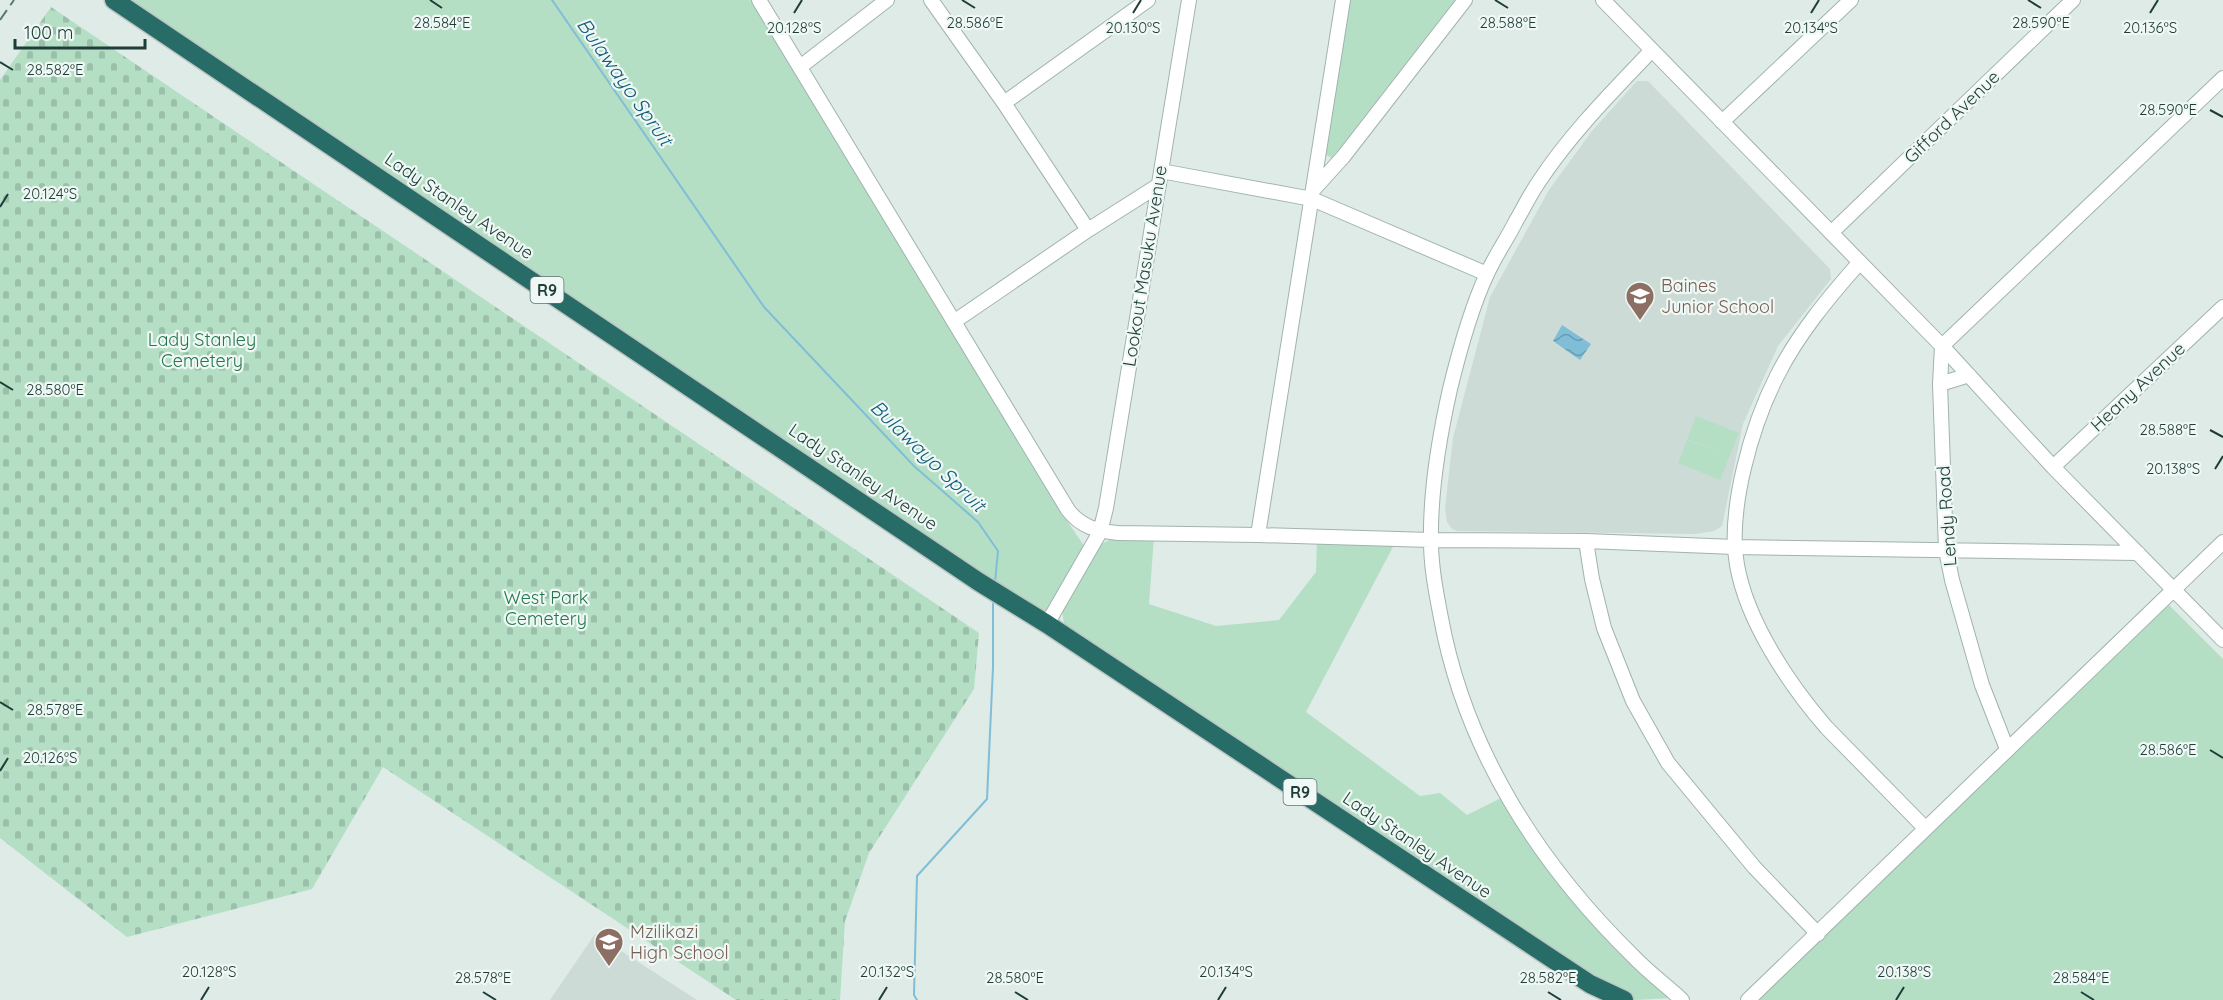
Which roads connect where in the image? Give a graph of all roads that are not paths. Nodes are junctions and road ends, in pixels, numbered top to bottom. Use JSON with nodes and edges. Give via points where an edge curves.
{"nodes":[{"id":1,"x":114,"y":0,"type":"edge"},
{"id":2,"x":759,"y":0,"type":"edge"},
{"id":3,"x":887,"y":0,"type":"edge"},
{"id":4,"x":931,"y":0,"type":"edge"},
{"id":5,"x":1148,"y":0,"type":"edge"},
{"id":6,"x":1189,"y":0,"type":"edge"},
{"id":7,"x":1343,"y":0,"type":"edge"},
{"id":8,"x":1465,"y":0,"type":"edge"},
{"id":9,"x":1603,"y":0,"type":"edge"},
{"id":10,"x":1851,"y":0,"type":"edge"},
{"id":11,"x":2073,"y":0,"type":"edge"},
{"id":12,"x":1652,"y":50,"type":"junction"},
{"id":13,"x":800,"y":67,"type":"junction"},
{"id":14,"x":2223,"y":78,"type":"edge"},
{"id":15,"x":1004,"y":103,"type":"junction"},
{"id":16,"x":1722,"y":122,"type":"junction"},
{"id":17,"x":1161,"y":171,"type":"junction"},
{"id":18,"x":1159,"y":185,"type":"junction"},
{"id":19,"x":1313,"y":194,"type":"junction"},
{"id":20,"x":1088,"y":230,"type":"junction"},
{"id":21,"x":1831,"y":233,"type":"junction"},
{"id":22,"x":1860,"y":262,"type":"junction"},
{"id":23,"x":1487,"y":274,"type":"junction"},
{"id":24,"x":2223,"y":307,"type":"edge"},
{"id":25,"x":955,"y":321,"type":"junction"},
{"id":26,"x":1942,"y":346,"type":"junction"},
{"id":27,"x":1969,"y":375,"type":"junction"},
{"id":28,"x":1940,"y":384,"type":"junction"},
{"id":29,"x":2053,"y":466,"type":"junction"},
{"id":30,"x":1100,"y":531,"type":"junction"},
{"id":31,"x":1258,"y":535,"type":"junction"},
{"id":32,"x":1431,"y":540,"type":"junction"},
{"id":33,"x":1586,"y":541,"type":"junction"},
{"id":34,"x":2223,"y":542,"type":"edge"},
{"id":35,"x":1735,"y":547,"type":"junction"},
{"id":36,"x":1946,"y":550,"type":"junction"},
{"id":37,"x":2138,"y":553,"type":"junction"},
{"id":38,"x":2174,"y":589,"type":"junction"},
{"id":39,"x":1047,"y":624,"type":"junction"},
{"id":40,"x":2223,"y":640,"type":"edge"},
{"id":41,"x":2007,"y":749,"type":"junction"},
{"id":42,"x":1925,"y":828,"type":"junction"},
{"id":43,"x":1818,"y":934,"type":"junction"},
{"id":44,"x":1590,"y":984,"type":"junction"},
{"id":45,"x":1606,"y":1000,"type":"edge"},
{"id":46,"x":1624,"y":1000,"type":"edge"},
{"id":47,"x":1681,"y":1000,"type":"edge"},
{"id":48,"x":1748,"y":1000,"type":"edge"}],
"edges":[{"from":1,"to":39,"type":"highway","name":"Lady Stanley Avenue","number":"R9"},
{"from":2,"to":13,"type":"street"},
{"from":3,"to":13,"type":"street"},
{"from":4,"to":15,"type":"street"},
{"from":5,"to":15,"type":"street"},
{"from":6,"to":17,"type":"street","name":"Lookout Masuku Avenue"},
{"from":7,"to":19,"type":"street"},
{"from":8,"to":19,"type":"street"},
{"from":9,"to":12,"type":"street"},
{"from":10,"to":16,"type":"street"},
{"from":11,"to":21,"type":"street","name":"Gifford Avenue"},
{"from":12,"to":16,"type":"street"},
{"from":12,"to":23,"type":"street","via":[[1561,151],[1537,184]]},
{"from":13,"to":25,"type":"street"},
{"from":14,"to":26,"type":"street"},
{"from":15,"to":20,"type":"street"},
{"from":16,"to":21,"type":"street"},
{"from":17,"to":18,"type":"street","name":"Lookout Masuku Avenue"},
{"from":17,"to":19,"type":"street"},
{"from":18,"to":20,"type":"street"},
{"from":18,"to":30,"type":"street","name":"Lookout Masuku Avenue"},
{"from":19,"to":23,"type":"street"},
{"from":19,"to":31,"type":"street"},
{"from":20,"to":25,"type":"street"},
{"from":21,"to":22,"type":"street"},
{"from":22,"to":26,"type":"street"},
{"from":22,"to":35,"type":"street","via":[[1828,299],[1777,376],[1739,492]]},
{"from":23,"to":32,"type":"street","via":[[1458,356],[1445,412]]},
{"from":24,"to":29,"type":"street","name":"Heany Avenue"},
{"from":25,"to":30,"type":"street","via":[[1068,510],[1085,526]]},
{"from":26,"to":27,"type":"street"},
{"from":26,"to":28,"type":"street","name":"Lendy Road"},
{"from":27,"to":28,"type":"street"},
{"from":27,"to":29,"type":"street"},
{"from":28,"to":36,"type":"street","name":"Lendy Road"},
{"from":29,"to":37,"type":"street"},
{"from":30,"to":31,"type":"street"},
{"from":30,"to":39,"type":"street","name":"Lookout Masuku Avenue"},
{"from":31,"to":32,"type":"street"},
{"from":32,"to":33,"type":"street"},
{"from":32,"to":47,"type":"street","via":[[1447,651],[1464,706],[1499,785],[1541,850],[1591,910]]},
{"from":33,"to":35,"type":"street"},
{"from":33,"to":43,"type":"street","via":[[1604,628],[1633,701],[1668,762],[1754,867]]},
{"from":34,"to":38,"type":"street"},
{"from":35,"to":36,"type":"street"},
{"from":35,"to":42,"type":"street","via":[[1749,603],[1782,667],[1826,727]]},
{"from":36,"to":37,"type":"street"},
{"from":36,"to":41,"type":"street","name":"Lendy Road","via":[[1982,686]]},
{"from":37,"to":38,"type":"street"},
{"from":38,"to":40,"type":"street"},
{"from":38,"to":41,"type":"street"},
{"from":39,"to":44,"type":"highway","name":"Lady Stanley Avenue","number":"R9"},
{"from":41,"to":42,"type":"street"},
{"from":42,"to":43,"type":"street"},
{"from":43,"to":48,"type":"street"},
{"from":44,"to":45,"type":"highway","name":"Lady Stanley Avenue","number":"R9"},
{"from":44,"to":46,"type":"highway","name":"Lady Stanley Avenue","number":"R9"}]}
